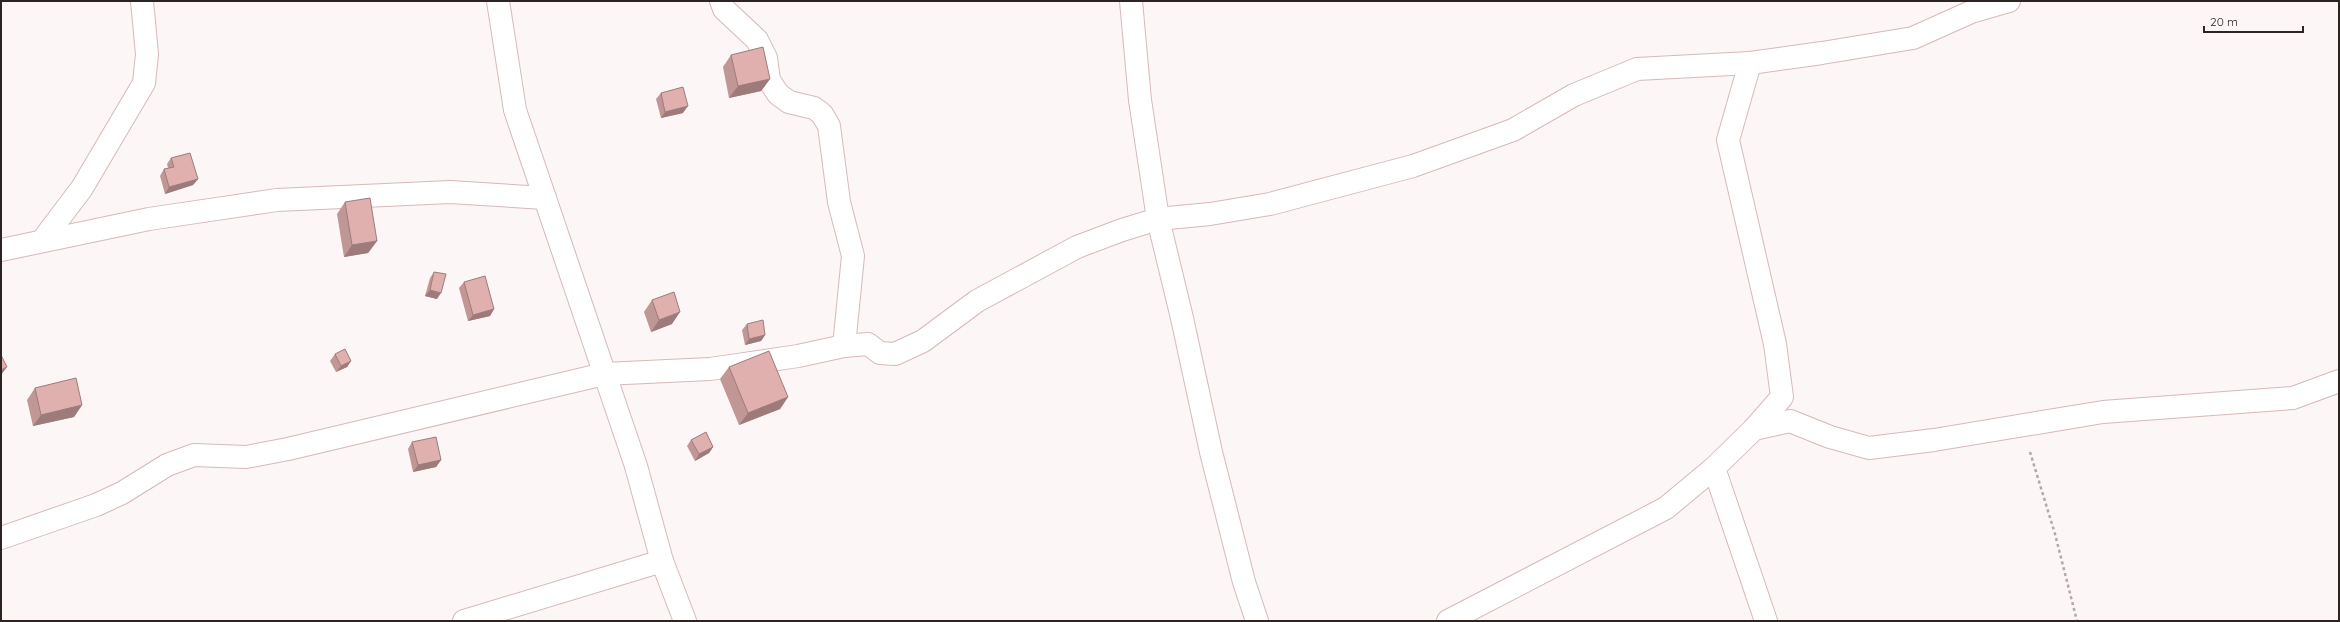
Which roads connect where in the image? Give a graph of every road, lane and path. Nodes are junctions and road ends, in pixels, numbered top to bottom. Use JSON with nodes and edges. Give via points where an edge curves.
{"nodes":[{"id":1,"x":142,"y":1,"type":"edge"},
{"id":2,"x":498,"y":1,"type":"edge"},
{"id":3,"x":721,"y":1,"type":"edge"},
{"id":4,"x":1131,"y":1,"type":"edge"},
{"id":5,"x":2009,"y":1,"type":"edge"},
{"id":6,"x":1750,"y":62,"type":"junction"},
{"id":7,"x":545,"y":198,"type":"junction"},
{"id":8,"x":1158,"y":219,"type":"junction"},
{"id":9,"x":42,"y":241,"type":"junction"},
{"id":10,"x":1,"y":250,"type":"edge"},
{"id":11,"x":844,"y":346,"type":"junction"},
{"id":12,"x":604,"y":374,"type":"junction"},
{"id":13,"x":2339,"y":381,"type":"edge"},
{"id":14,"x":2022,"y":425,"type":"junction"},
{"id":15,"x":1754,"y":429,"type":"junction"},
{"id":16,"x":1714,"y":468,"type":"junction"},
{"id":17,"x":1,"y":538,"type":"edge"},
{"id":18,"x":662,"y":562,"type":"junction"},
{"id":19,"x":464,"y":621,"type":"edge"},
{"id":20,"x":685,"y":621,"type":"edge"},
{"id":21,"x":1257,"y":621,"type":"edge"},
{"id":22,"x":1448,"y":621,"type":"edge"},
{"id":23,"x":1766,"y":621,"type":"edge"},
{"id":24,"x":2077,"y":621,"type":"edge"}],
"edges":[{"from":1,"to":9,"type":"street","via":[[147,54],[144,83],[82,188]]},
{"from":2,"to":7,"type":"street","via":[[515,110]]},
{"from":3,"to":11,"type":"street","via":[[728,13],[757,40],[766,58],[770,80],[778,94],[789,102],[814,108],[822,114],[829,126],[839,202],[853,256]]},
{"from":4,"to":8,"type":"street","via":[[1140,100]]},
{"from":5,"to":6,"type":"street","via":[[1971,12],[1913,38]]},
{"from":6,"to":8,"type":"street","via":[[1637,69],[1574,95],[1513,130],[1413,166],[1270,204]]},
{"from":6,"to":15,"type":"street","via":[[1728,140],[1775,344],[1782,397]]},
{"from":7,"to":9,"type":"street","via":[[450,192],[277,200],[149,219]]},
{"from":7,"to":12,"type":"street"},
{"from":8,"to":11,"type":"street","via":[[1077,247],[977,301],[923,341],[895,354],[880,353],[868,344]]},
{"from":8,"to":21,"type":"street","via":[[1211,452],[1244,582]]},
{"from":9,"to":10,"type":"street"},
{"from":11,"to":12,"type":"street","via":[[798,356],[710,369]]},
{"from":12,"to":17,"type":"street","via":[[288,449],[246,457],[194,456],[167,465],[122,493],[96,505]]},
{"from":12,"to":18,"type":"street","via":[[642,486]]},
{"from":13,"to":14,"type":"street","via":[[2293,398],[2103,412]]},
{"from":14,"to":15,"type":"street","via":[[1870,448],[1830,438],[1790,421]]},
{"from":14,"to":24,"type":"path","via":[[2055,534]]},
{"from":15,"to":16,"type":"street"},
{"from":16,"to":22,"type":"street","via":[[1666,508]]},
{"from":16,"to":23,"type":"street"},
{"from":18,"to":19,"type":"street"},
{"from":18,"to":20,"type":"street"}]}
